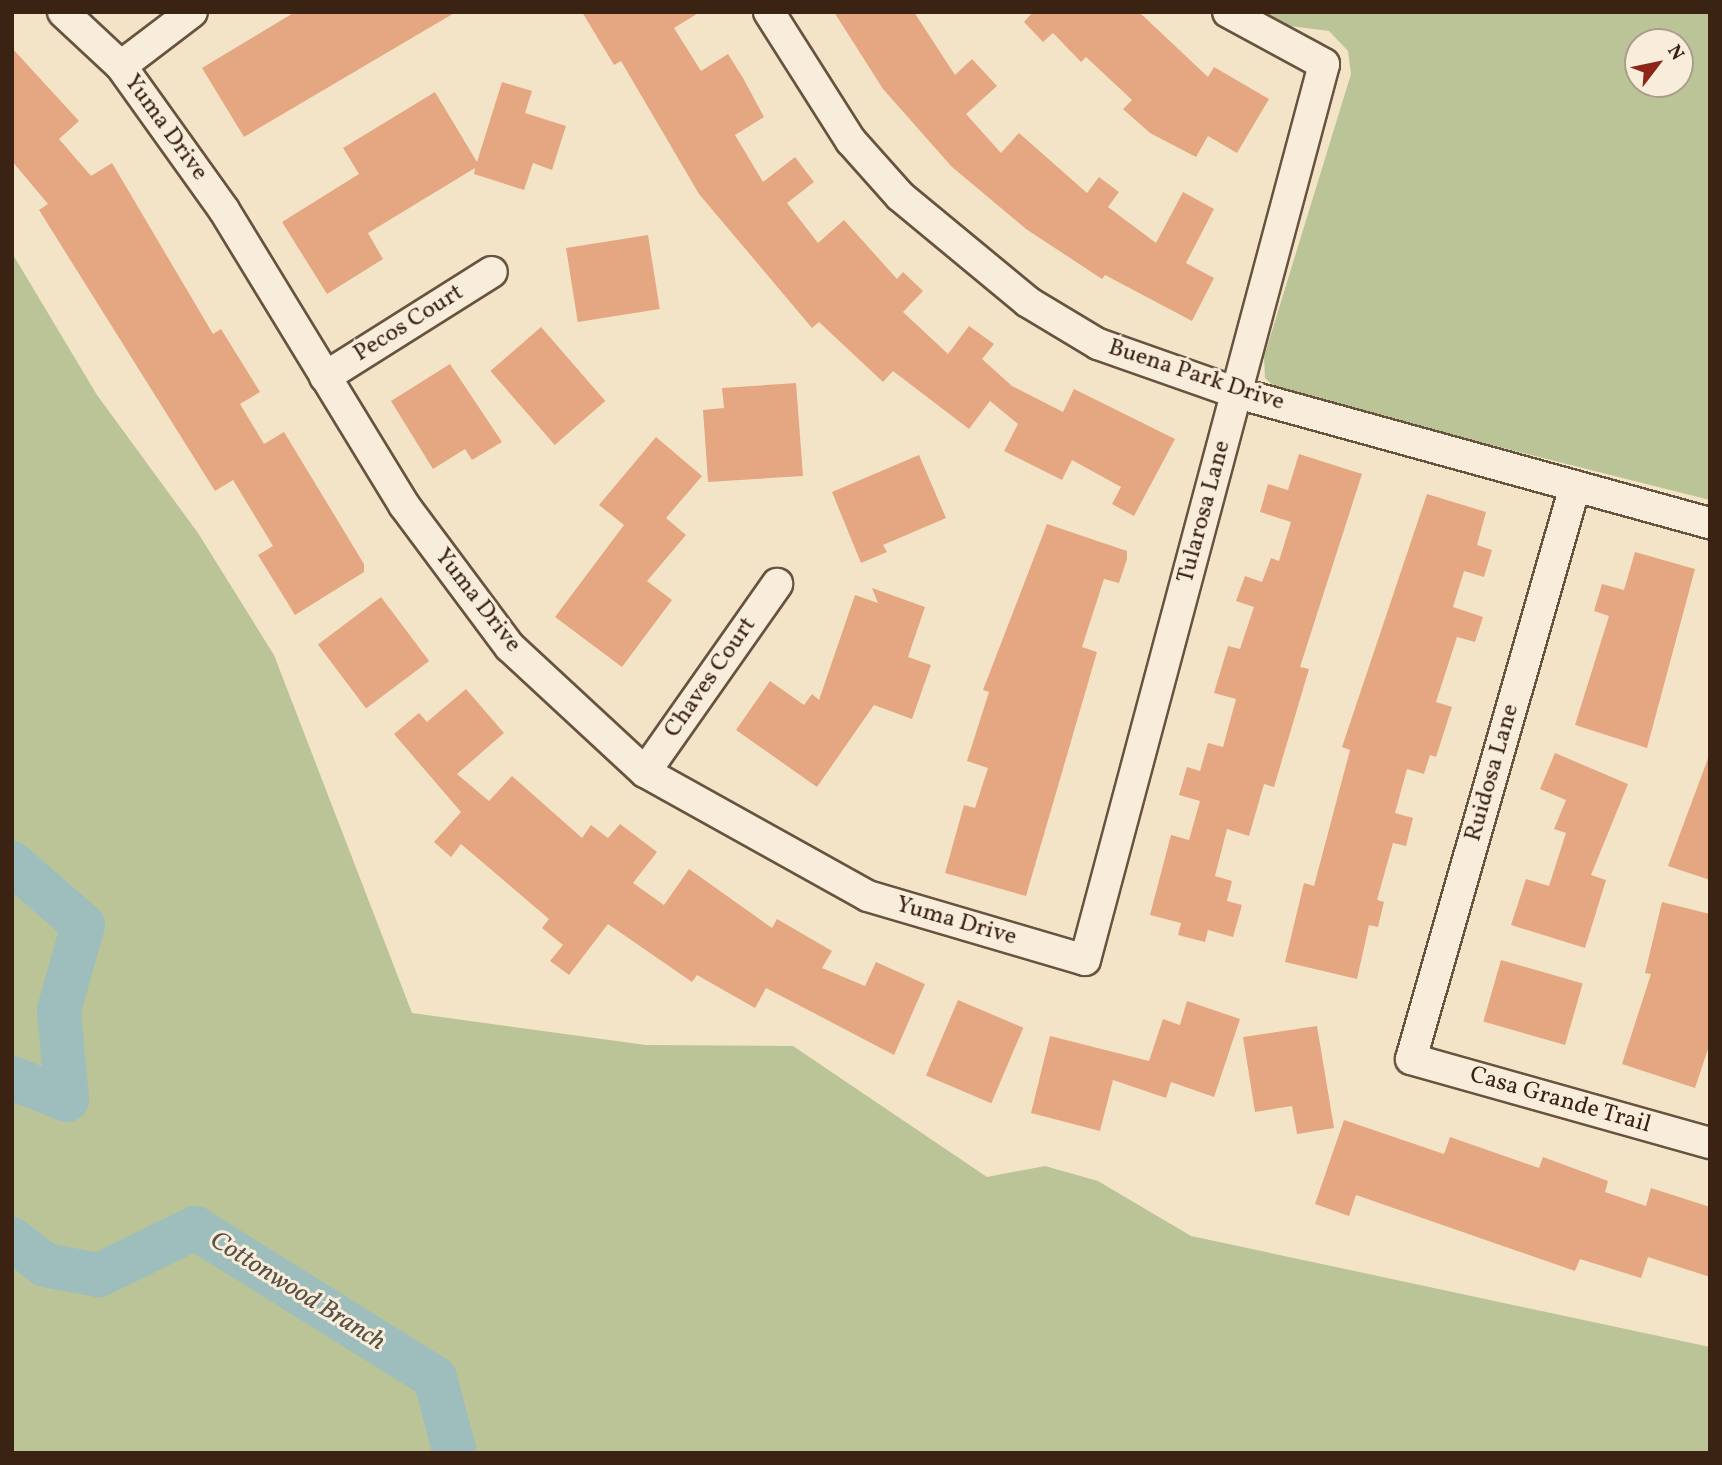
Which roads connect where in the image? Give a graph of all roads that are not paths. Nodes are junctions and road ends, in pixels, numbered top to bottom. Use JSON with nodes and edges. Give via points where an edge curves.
{"nodes":[{"id":1,"x":63,"y":12,"type":"edge"},
{"id":2,"x":192,"y":12,"type":"edge"},
{"id":3,"x":769,"y":12,"type":"edge"},
{"id":4,"x":1228,"y":12,"type":"edge"},
{"id":5,"x":121,"y":66,"type":"junction"},
{"id":6,"x":492,"y":272,"type":"dead end"},
{"id":7,"x":326,"y":377,"type":"junction"},
{"id":8,"x":1237,"y":393,"type":"junction"},
{"id":9,"x":1575,"y":486,"type":"junction"},
{"id":10,"x":1710,"y":523,"type":"edge"},
{"id":11,"x":777,"y":584,"type":"dead end"},
{"id":12,"x":645,"y":772,"type":"junction"},
{"id":13,"x":1085,"y":960,"type":"joint"},
{"id":14,"x":1411,"y":1059,"type":"joint"},
{"id":15,"x":1710,"y":1143,"type":"edge"}],
"edges":[{"from":1,"to":5,"type":"street","name":"Yuma Drive"},
{"from":2,"to":5,"type":"street"},
{"from":3,"to":8,"type":"street","name":"Buena Park Drive","via":[[851,141],[962,251],[1028,302],[1098,344]]},
{"from":4,"to":8,"type":"street","name":"Tularosa Lane","via":[[1324,64]]},
{"from":5,"to":7,"type":"street","name":"Yuma Drive","via":[[223,210]]},
{"from":6,"to":7,"type":"street","name":"Pecos Court"},
{"from":7,"to":12,"type":"street","name":"Yuma Drive","via":[[404,505],[510,647]]},
{"from":8,"to":9,"type":"street","name":"Buena Park Drive"},
{"from":8,"to":13,"type":"street","name":"Tularosa Lane"},
{"from":9,"to":10,"type":"street","name":"Buena Park Drive"},
{"from":9,"to":14,"type":"street","name":"Ruidosa Lane"},
{"from":11,"to":12,"type":"street","name":"Chaves Court"},
{"from":12,"to":13,"type":"street","name":"Yuma Drive","via":[[868,896]]},
{"from":14,"to":15,"type":"street","name":"Casa Grande Trail"}]}
